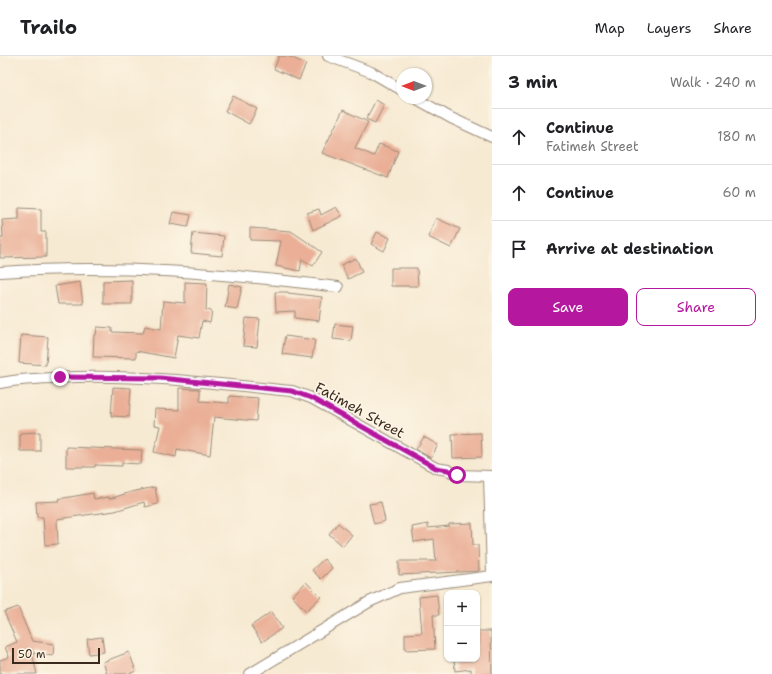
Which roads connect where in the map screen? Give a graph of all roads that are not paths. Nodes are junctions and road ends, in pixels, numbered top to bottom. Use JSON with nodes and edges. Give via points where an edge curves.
{"nodes":[{"id":1,"x":328,"y":56,"type":"edge"},
{"id":2,"x":396,"y":87,"type":"edge"},
{"id":3,"x":426,"y":104,"type":"edge"},
{"id":4,"x":492,"y":137,"type":"edge"},
{"id":5,"x":0,"y":272,"type":"edge"},
{"id":6,"x":338,"y":287,"type":"dead end"},
{"id":7,"x":0,"y":383,"type":"edge"},
{"id":8,"x":490,"y":476,"type":"edge"},
{"id":9,"x":492,"y":574,"type":"edge"},
{"id":10,"x":250,"y":674,"type":"edge"}],
"edges":[{"from":1,"to":2,"type":"street","via":[[371,72]]},
{"from":3,"to":4,"type":"street"},
{"from":5,"to":6,"type":"street","via":[[110,269],[192,272]]},
{"from":7,"to":8,"type":"street","name":"Fatimeh Street","via":[[60,377],[160,378],[301,394],[436,468],[457,475]]},
{"from":8,"to":9,"type":"street"},
{"from":9,"to":10,"type":"street","via":[[400,588],[369,602]]}]}
